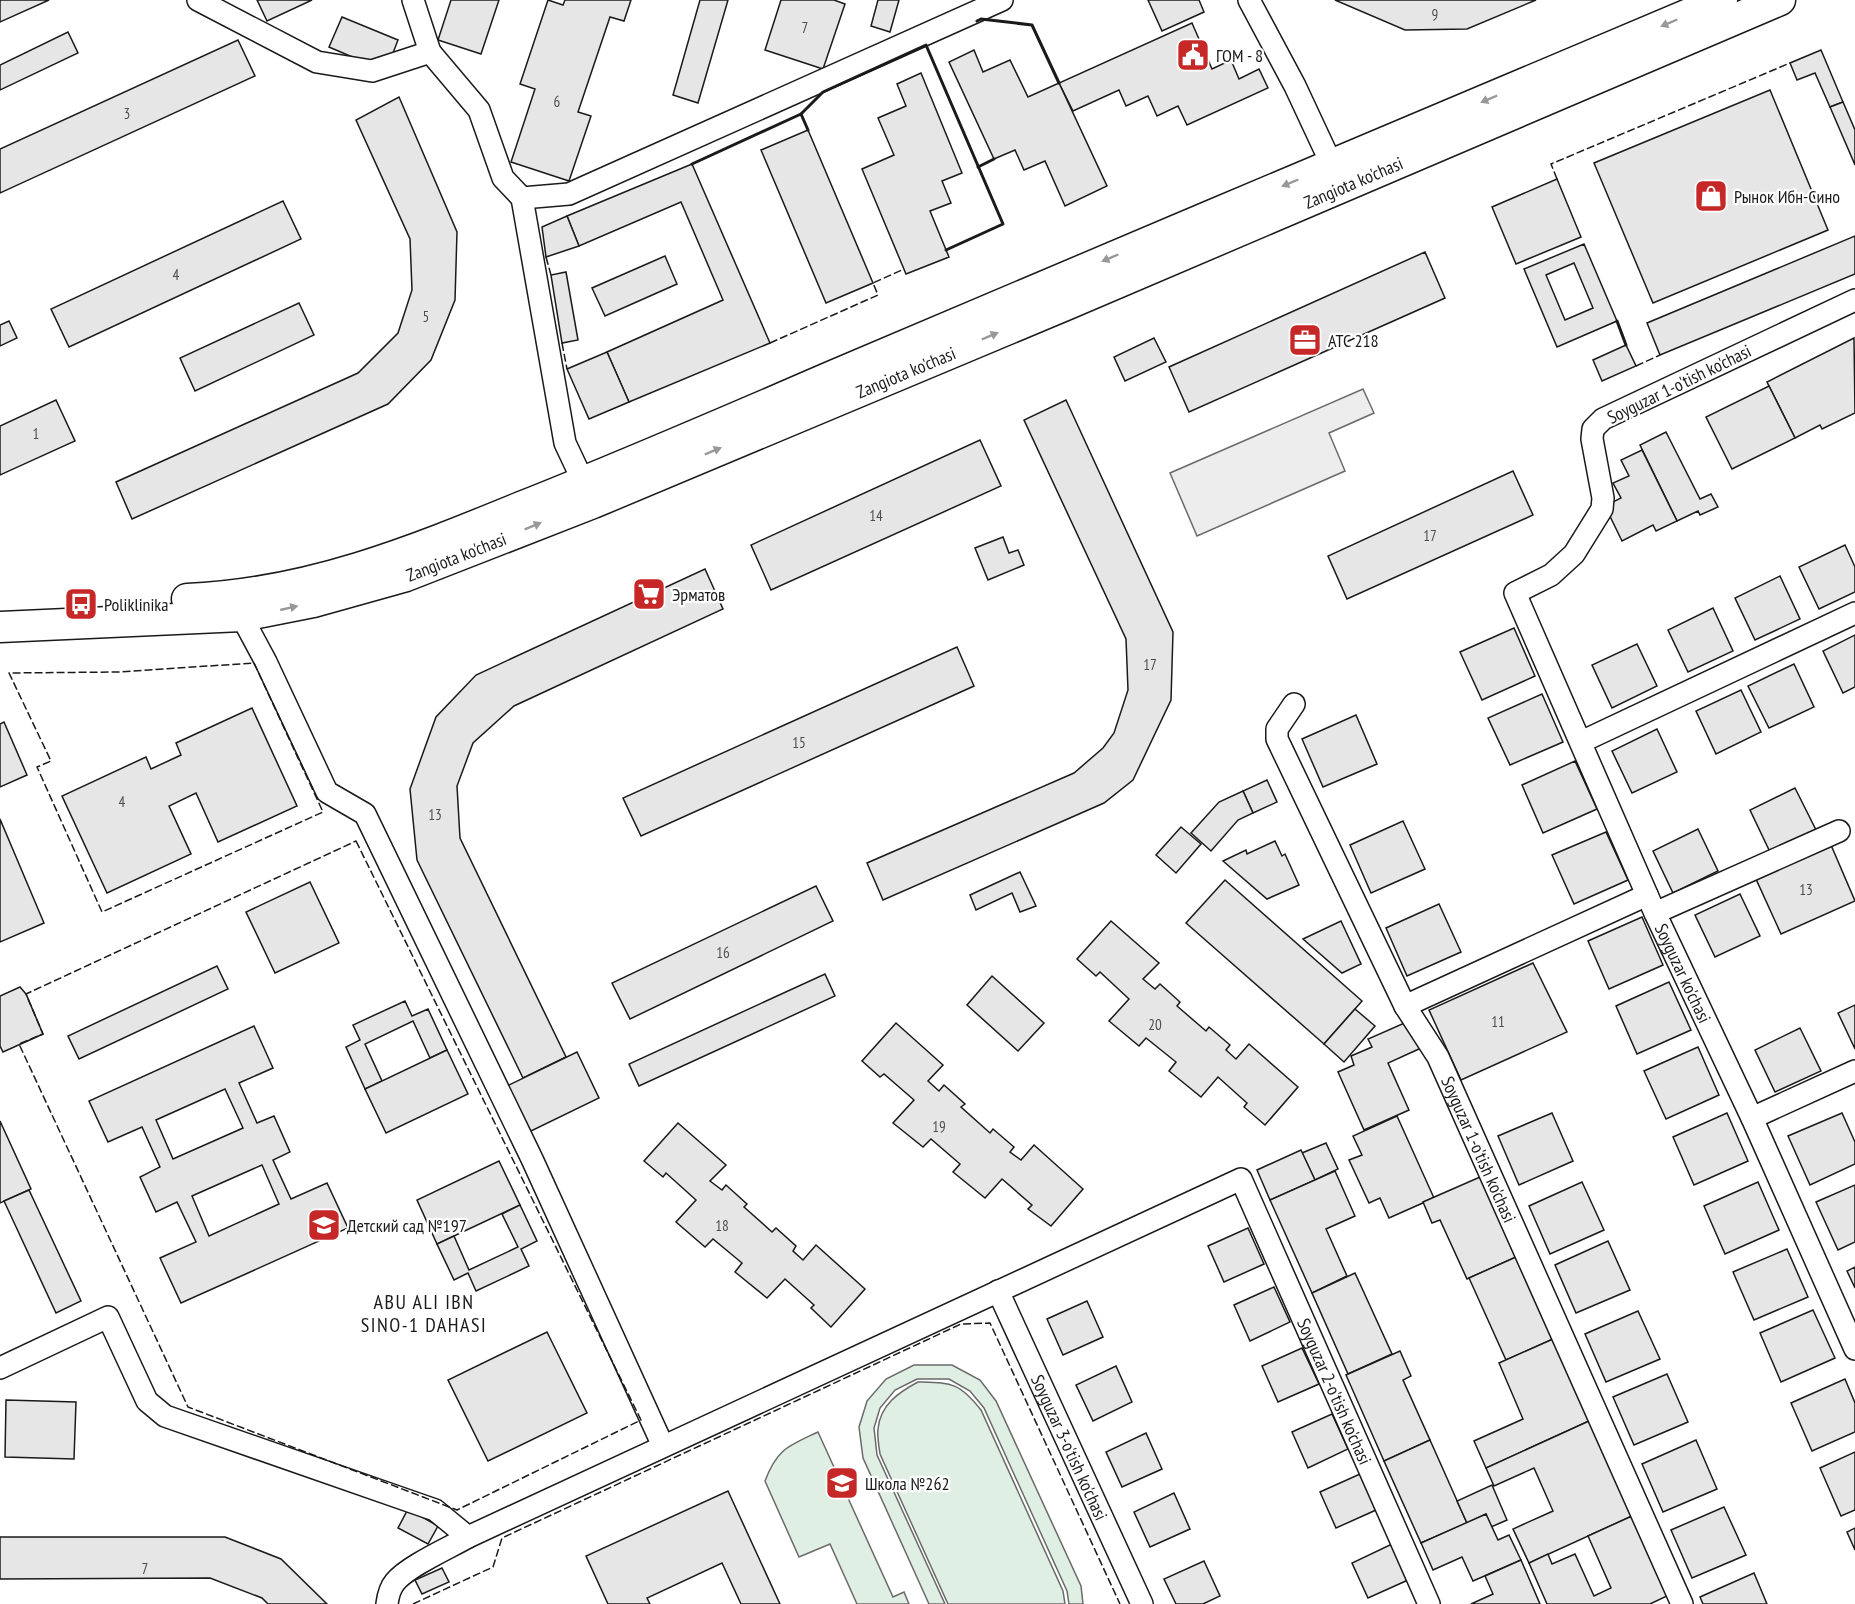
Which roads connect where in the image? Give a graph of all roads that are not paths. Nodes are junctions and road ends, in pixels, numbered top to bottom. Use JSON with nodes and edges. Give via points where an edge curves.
{"nodes":[{"id":1,"x":198,"y":0,"type":"edge"},
{"id":2,"x":413,"y":0,"type":"edge"},
{"id":3,"x":1002,"y":0,"type":"edge"},
{"id":4,"x":1249,"y":0,"type":"edge"},
{"id":5,"x":1722,"y":0,"type":"edge"},
{"id":6,"x":1780,"y":0,"type":"edge"},
{"id":7,"x":430,"y":52,"type":"junction"},
{"id":8,"x":1337,"y":176,"type":"junction"},
{"id":9,"x":522,"y":198,"type":"junction"},
{"id":10,"x":1855,"y":300,"type":"edge"},
{"id":11,"x":589,"y":492,"type":"junction"},
{"id":12,"x":1515,"y":593,"type":"joint"},
{"id":13,"x":236,"y":605,"type":"junction"},
{"id":14,"x":0,"y":607,"type":"edge"},
{"id":15,"x":1855,"y":613,"type":"edge"},
{"id":16,"x":0,"y":627,"type":"edge"},
{"id":17,"x":1293,"y":704,"type":"dead end"},
{"id":18,"x":1581,"y":742,"type":"junction"},
{"id":19,"x":1839,"y":831,"type":"dead end"},
{"id":20,"x":1651,"y":904,"type":"junction"},
{"id":21,"x":1405,"y":1005,"type":"junction"},
{"id":22,"x":1855,"y":1071,"type":"edge"},
{"id":23,"x":1752,"y":1118,"type":"junction"},
{"id":24,"x":998,"y":1291,"type":"junction"},
{"id":25,"x":1855,"y":1349,"type":"edge"},
{"id":26,"x":0,"y":1368,"type":"edge"},
{"id":27,"x":663,"y":1446,"type":"junction"},
{"id":28,"x":468,"y":1537,"type":"junction"},
{"id":29,"x":387,"y":1604,"type":"edge"},
{"id":30,"x":1142,"y":1604,"type":"edge"},
{"id":31,"x":1429,"y":1604,"type":"edge"},
{"id":32,"x":1682,"y":1604,"type":"edge"}],
"edges":[{"from":1,"to":7,"type":"street","via":[[316,62],[372,71]]},
{"from":2,"to":7,"type":"street"},
{"from":3,"to":9,"type":"street","via":[[569,194]]},
{"from":4,"to":8,"type":"street"},
{"from":5,"to":8,"type":"main road","name":"Zangiota ko'chasi","one_way":true},
{"from":6,"to":8,"type":"main road","name":"Zangiota ko'chasi"},
{"from":7,"to":9,"type":"street","via":[[479,110],[503,178]]},
{"from":8,"to":11,"type":"main road","name":"Zangiota ko'chasi","via":[[1068,304]]},
{"from":9,"to":11,"type":"street","via":[[566,443]]},
{"from":10,"to":12,"type":"street","name":"Soyguzar 1-o'tish ko'chasi","via":[[1603,418],[1593,429],[1592,439],[1602,509],[1574,554],[1551,575]]},
{"from":11,"to":13,"type":"main road","name":"Zangiota ko'chasi","via":[[406,576],[278,611]]},
{"from":12,"to":18,"type":"street","name":"Soyguzar ko'chasi"},
{"from":13,"to":14,"type":"main road","name":"Zangiota ko'chasi","via":[[197,599]]},
{"from":13,"to":16,"type":"main road","name":"Zangiota ko'chasi"},
{"from":13,"to":27,"type":"street","via":[[327,792],[365,814],[532,1159]]},
{"from":15,"to":18,"type":"street"},
{"from":17,"to":21,"type":"street","name":"Soyguzar 1-o'tish ko'chasi","via":[[1277,729],[1277,739]]},
{"from":18,"to":20,"type":"street","name":"Soyguzar ko'chasi"},
{"from":19,"to":20,"type":"street"},
{"from":20,"to":21,"type":"street"},
{"from":20,"to":23,"type":"street","name":"Soyguzar ko'chasi"},
{"from":21,"to":32,"type":"street","name":"Soyguzar 1-o'tish ko'chasi","via":[[1438,1057]]},
{"from":22,"to":23,"type":"street"},
{"from":23,"to":25,"type":"street","name":"Soyguzar ko'chasi"},
{"from":24,"to":27,"type":"street"},
{"from":24,"to":30,"type":"street","name":"Soyguzar 3-o'tish ko'chasi"},
{"from":24,"to":31,"type":"street","name":"Soyguzar 2-o'tish ko'chasi","via":[[1241,1179]]},
{"from":26,"to":28,"type":"street","via":[[108,1317],[147,1401],[165,1416],[435,1510]]},
{"from":27,"to":28,"type":"street"},
{"from":28,"to":29,"type":"street","via":[[395,1581]]}]}
